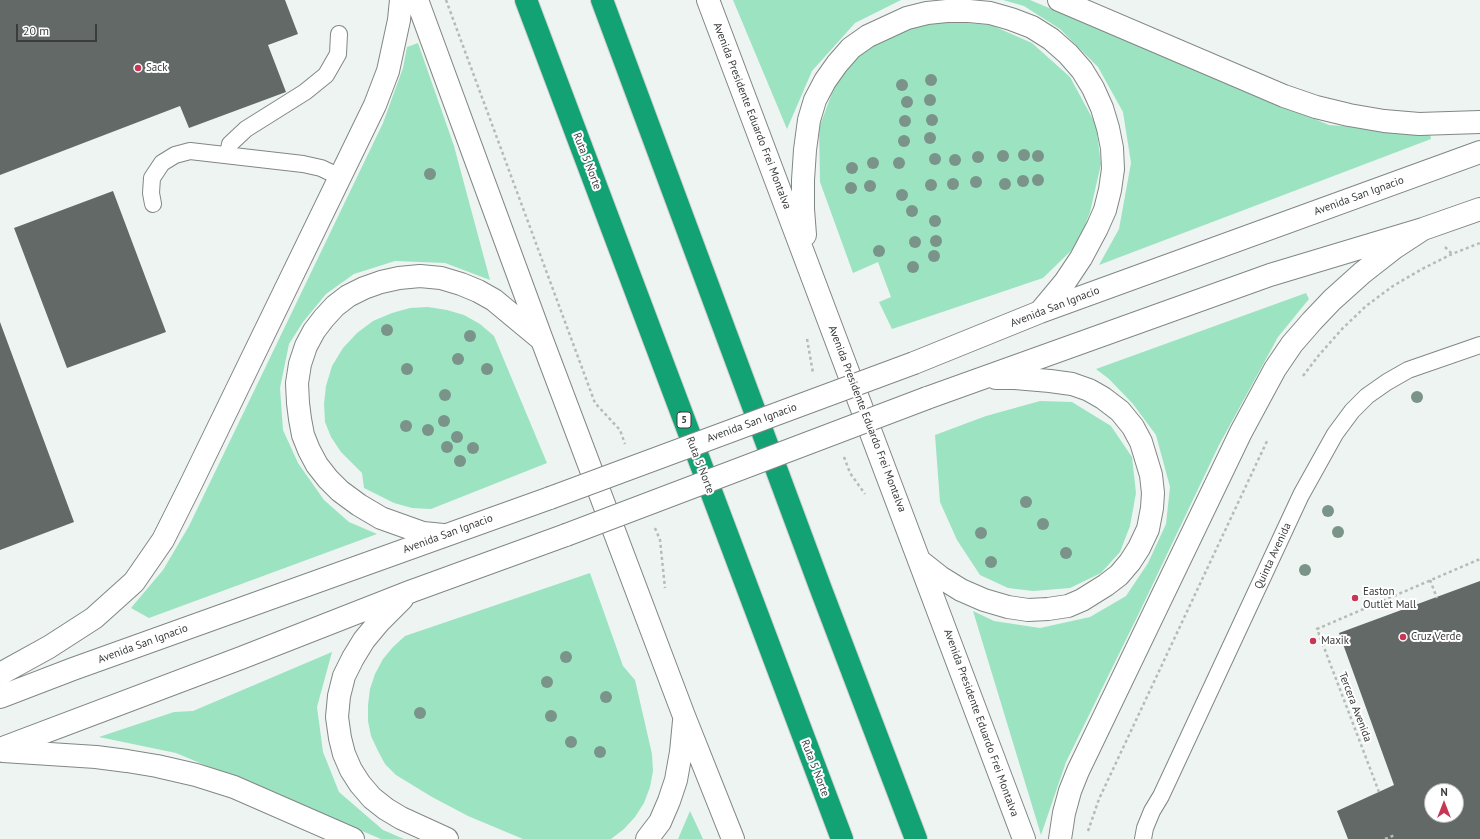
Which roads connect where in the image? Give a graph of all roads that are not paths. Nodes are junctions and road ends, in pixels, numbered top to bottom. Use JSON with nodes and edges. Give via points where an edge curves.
{"nodes":[{"id":1,"x":401,"y":0,"type":"edge"},
{"id":2,"x":417,"y":0,"type":"edge"},
{"id":3,"x":526,"y":0,"type":"edge"},
{"id":4,"x":602,"y":0,"type":"edge"},
{"id":5,"x":708,"y":0,"type":"edge"},
{"id":6,"x":1059,"y":0,"type":"edge"},
{"id":7,"x":339,"y":34,"type":"dead end"},
{"id":8,"x":1480,"y":122,"type":"edge"},
{"id":9,"x":1480,"y":152,"type":"edge"},
{"id":10,"x":228,"y":155,"type":"junction"},
{"id":11,"x":340,"y":177,"type":"junction"},
{"id":12,"x":153,"y":204,"type":"dead end"},
{"id":13,"x":1480,"y":209,"type":"edge"},
{"id":14,"x":1423,"y":229,"type":"junction"},
{"id":15,"x":809,"y":265,"type":"junction"},
{"id":16,"x":1040,"y":312,"type":"junction"},
{"id":17,"x":542,"y":340,"type":"junction"},
{"id":18,"x":1480,"y":345,"type":"edge"},
{"id":19,"x":981,"y":379,"type":"junction"},
{"id":20,"x":444,"y":536,"type":"junction"},
{"id":21,"x":921,"y":562,"type":"junction"},
{"id":22,"x":412,"y":591,"type":"junction"},
{"id":23,"x":0,"y":674,"type":"edge"},
{"id":24,"x":0,"y":697,"type":"edge"},
{"id":25,"x":684,"y":716,"type":"junction"},
{"id":26,"x":0,"y":750,"type":"edge"},
{"id":27,"x":353,"y":839,"type":"edge"},
{"id":28,"x":447,"y":839,"type":"edge"},
{"id":29,"x":647,"y":839,"type":"edge"},
{"id":30,"x":732,"y":839,"type":"edge"},
{"id":31,"x":842,"y":839,"type":"edge"},
{"id":32,"x":916,"y":839,"type":"edge"},
{"id":33,"x":1024,"y":839,"type":"edge"},
{"id":34,"x":1060,"y":839,"type":"edge"},
{"id":35,"x":1143,"y":839,"type":"edge"}],
"edges":[{"from":1,"to":11,"type":"main road","via":[[388,71],[375,105]]},
{"from":2,"to":17,"type":"main road"},
{"from":3,"to":31,"type":"highway","name":"Ruta 5 Norte","number":"5"},
{"from":4,"to":32,"type":"highway"},
{"from":5,"to":15,"type":"main road","name":"Avenida Presidente Eduardo Frei Montalva"},
{"from":6,"to":8,"type":"main road","via":[[1284,96],[1316,107],[1349,116],[1384,121],[1419,124]]},
{"from":7,"to":10,"type":"lane","via":[[338,54],[326,75],[305,92],[246,128],[230,144]]},
{"from":9,"to":16,"type":"main road","name":"Avenida San Ignacio"},
{"from":10,"to":11,"type":"lane","via":[[303,164],[321,168]]},
{"from":10,"to":12,"type":"lane","via":[[190,152],[175,155],[162,163],[152,178]]},
{"from":11,"to":23,"type":"main road","via":[[174,519],[147,564],[134,582],[94,618]]},
{"from":13,"to":14,"type":"main road"},
{"from":14,"to":19,"type":"main road","via":[[1270,275]]},
{"from":14,"to":34,"type":"main road","via":[[1394,248],[1332,300],[1297,338],[1275,369],[1078,770],[1064,813]]},
{"from":15,"to":16,"type":"main road","via":[[803,209],[805,150],[816,100],[837,64],[851,48],[868,36],[907,18],[947,11],[990,13],[1032,27],[1068,54],[1093,88],[1108,128],[1112,148],[1110,190],[1105,210],[1081,258]]},
{"from":15,"to":21,"type":"main road","name":"Avenida Presidente Eduardo Frei Montalva"},
{"from":16,"to":20,"type":"main road","name":"Avenida San Ignacio","bridge":true,"via":[[914,363]]},
{"from":17,"to":20,"type":"main road","via":[[494,300],[478,291],[441,278],[420,276],[381,282],[348,296],[324,318],[306,346],[297,383],[300,419],[309,450],[321,470],[340,491],[381,518],[423,533]]},
{"from":17,"to":25,"type":"main road"},
{"from":18,"to":35,"type":"lane","name":"Quinta Avenida","via":[[1408,370],[1386,382],[1352,411],[1336,434],[1302,495],[1152,812]]},
{"from":19,"to":21,"type":"main road","via":[[1015,378],[1072,384],[1104,398],[1120,411],[1141,442],[1152,475],[1152,508],[1148,529],[1130,562],[1106,586],[1068,606],[1048,609],[1028,610],[984,600],[961,590]]},
{"from":19,"to":22,"type":"main road","bridge":true},
{"from":20,"to":24,"type":"main road","name":"Avenida San Ignacio"},
{"from":21,"to":33,"type":"main road","name":"Avenida Presidente Eduardo Frei Montalva"},
{"from":22,"to":26,"type":"main road"},
{"from":22,"to":28,"type":"main road","via":[[379,622],[353,658],[344,676],[337,717],[344,754],[351,770],[372,798],[401,818]]},
{"from":25,"to":29,"type":"main road","via":[[676,780],[660,822]]},
{"from":25,"to":30,"type":"main road"},
{"from":26,"to":27,"type":"main road","via":[[96,757],[196,775],[234,787]]}]}
